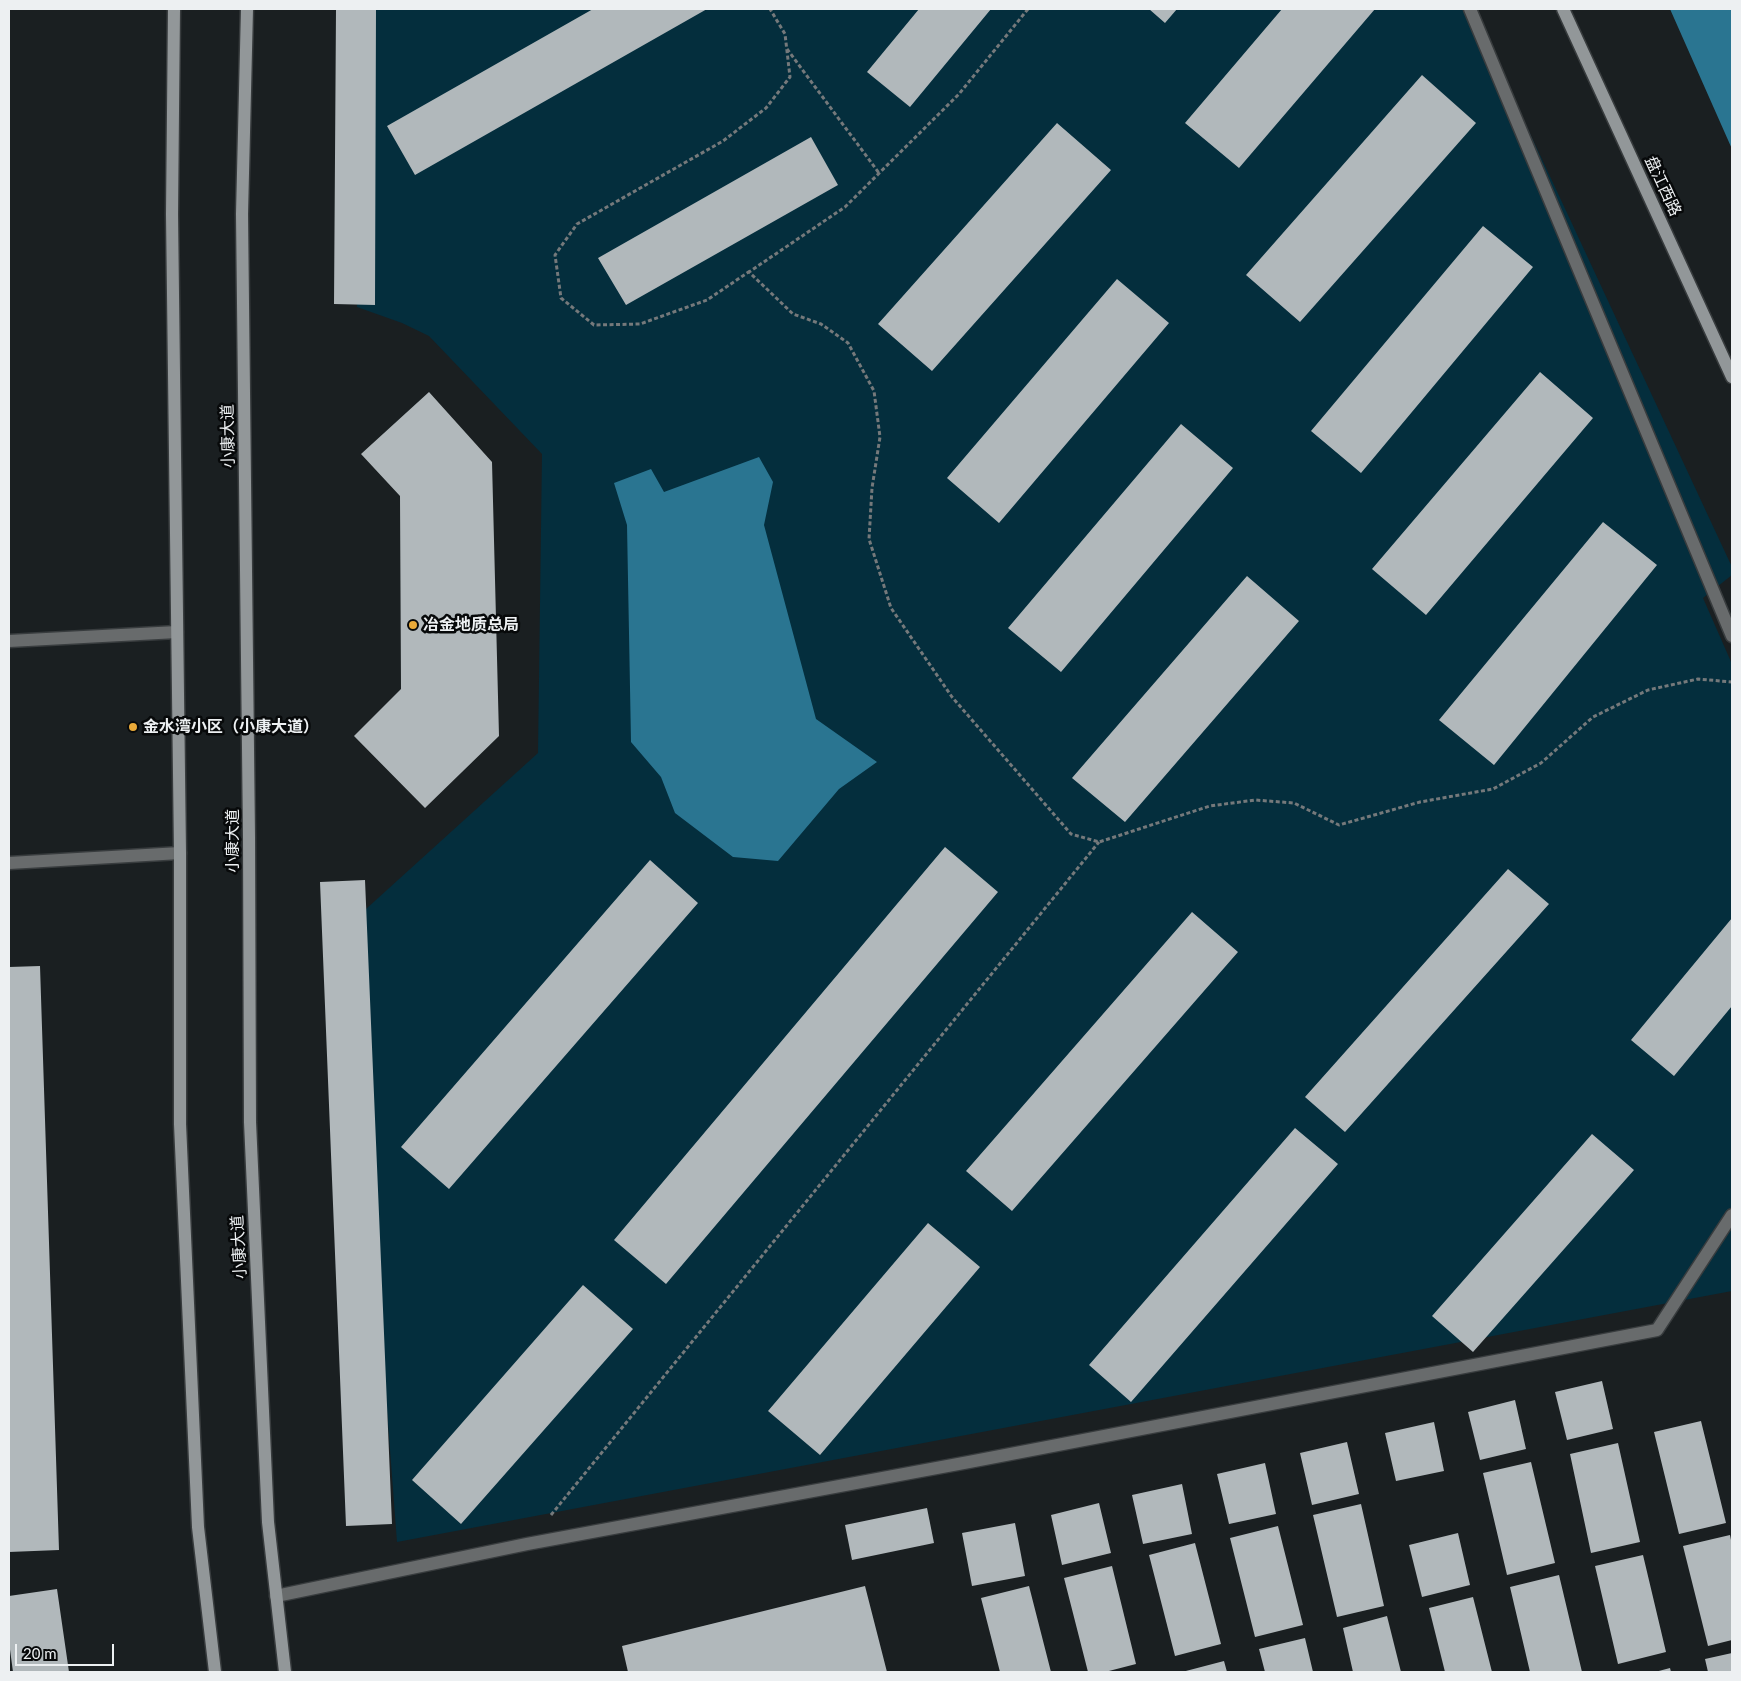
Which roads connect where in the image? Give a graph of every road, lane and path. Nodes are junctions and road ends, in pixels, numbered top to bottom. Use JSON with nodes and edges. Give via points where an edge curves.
{"nodes":[{"id":1,"x":174,"y":9,"type":"edge"},
{"id":2,"x":247,"y":9,"type":"edge"},
{"id":3,"x":770,"y":9,"type":"edge"},
{"id":4,"x":1028,"y":9,"type":"edge"},
{"id":5,"x":1470,"y":9,"type":"edge"},
{"id":6,"x":1563,"y":9,"type":"edge"},
{"id":7,"x":786,"y":48,"type":"junction"},
{"id":8,"x":879,"y":174,"type":"junction"},
{"id":9,"x":763,"y":262,"type":"junction"},
{"id":10,"x":1732,"y":377,"type":"edge"},
{"id":11,"x":177,"y":632,"type":"junction"},
{"id":12,"x":1732,"y":636,"type":"edge"},
{"id":13,"x":9,"y":641,"type":"edge"},
{"id":14,"x":1732,"y":682,"type":"edge"},
{"id":15,"x":1099,"y":842,"type":"junction"},
{"id":16,"x":180,"y":852,"type":"junction"},
{"id":17,"x":9,"y":863,"type":"edge"},
{"id":18,"x":1732,"y":1215,"type":"edge"},
{"id":19,"x":527,"y":1544,"type":"junction"},
{"id":20,"x":276,"y":1596,"type":"junction"},
{"id":21,"x":215,"y":1672,"type":"edge"},
{"id":22,"x":285,"y":1672,"type":"edge"}],
"edges":[{"from":1,"to":11,"type":"main road","via":[[172,214]]},
{"from":2,"to":20,"type":"main road","name":"小康大道","via":[[242,214],[250,837],[250,1122],[268,1522]]},
{"from":3,"to":7,"type":"path","via":[[785,34]]},
{"from":4,"to":8,"type":"path","via":[[959,94]]},
{"from":5,"to":12,"type":"street"},
{"from":6,"to":10,"type":"main road","name":"盘江西路"},
{"from":7,"to":8,"type":"path"},
{"from":7,"to":9,"type":"path","via":[[790,77],[766,108],[724,141],[577,224],[555,256],[560,298],[594,325],[640,324],[707,300]]},
{"from":8,"to":9,"type":"path","via":[[845,207]]},
{"from":9,"to":15,"type":"path","via":[[749,272],[793,314],[821,324],[848,343],[874,391],[880,437],[869,539],[890,608],[952,697],[1071,834]]},
{"from":11,"to":13,"type":"street"},
{"from":11,"to":16,"type":"main road"},
{"from":14,"to":15,"type":"path","via":[[1698,678],[1648,690],[1593,717],[1541,763],[1493,789],[1420,802],[1339,825],[1294,802],[1255,800],[1210,806]]},
{"from":15,"to":19,"type":"path"},
{"from":16,"to":17,"type":"street"},
{"from":16,"to":21,"type":"main road","via":[[180,1134],[198,1528]]},
{"from":18,"to":19,"type":"street","via":[[1657,1330]]},
{"from":19,"to":20,"type":"street"},
{"from":20,"to":22,"type":"main road","name":"小康大道"}]}
